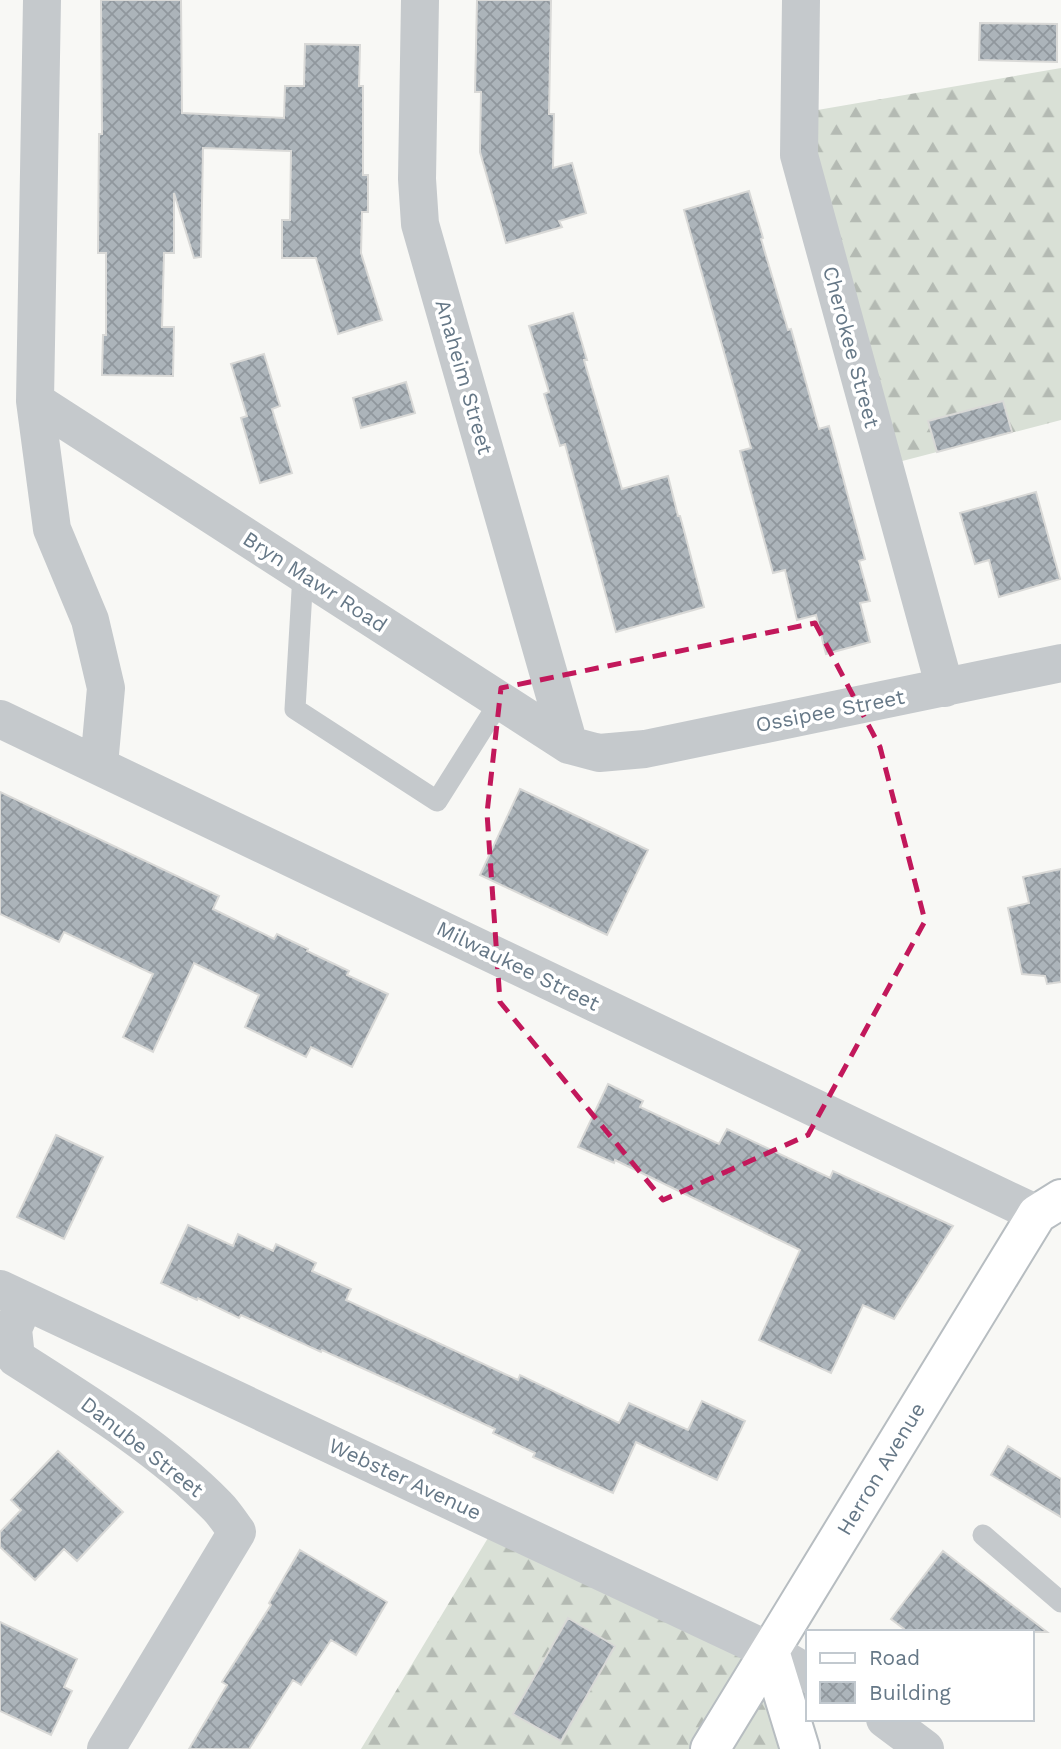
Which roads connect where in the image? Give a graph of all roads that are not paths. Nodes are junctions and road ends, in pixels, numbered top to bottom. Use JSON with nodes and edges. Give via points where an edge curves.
{"nodes":[{"id":1,"x":42,"y":0,"type":"edge"},
{"id":2,"x":420,"y":0,"type":"edge"},
{"id":3,"x":801,"y":0,"type":"edge"},
{"id":4,"x":35,"y":401,"type":"junction"},
{"id":5,"x":303,"y":574,"type":"junction"},
{"id":6,"x":1061,"y":663,"type":"edge"},
{"id":7,"x":945,"y":688,"type":"junction"},
{"id":8,"x":500,"y":701,"type":"junction"},
{"id":9,"x":0,"y":719,"type":"edge"},
{"id":10,"x":584,"y":749,"type":"junction"},
{"id":11,"x":99,"y":765,"type":"junction"},
{"id":12,"x":1049,"y":1207,"type":"edge"},
{"id":13,"x":13,"y":1295,"type":"edge"},
{"id":14,"x":984,"y":1535,"type":"dead end"},
{"id":15,"x":1061,"y":1602,"type":"edge"},
{"id":16,"x":769,"y":1651,"type":"junction"},
{"id":17,"x":806,"y":1673,"type":"edge"},
{"id":18,"x":888,"y":1721,"type":"edge"},
{"id":19,"x":106,"y":1749,"type":"edge"},
{"id":20,"x":710,"y":1749,"type":"edge"},
{"id":21,"x":800,"y":1749,"type":"edge"},
{"id":22,"x":925,"y":1749,"type":"edge"}],
"edges":[{"from":1,"to":4,"type":"street"},
{"from":2,"to":10,"type":"street","name":"Anaheim Street","via":[[420,224]]},
{"from":3,"to":7,"type":"street","name":"Cherokee Street","via":[[799,155]]},
{"from":4,"to":5,"type":"street","name":"Bryn Mawr Road"},
{"from":4,"to":11,"type":"street","via":[[52,529],[90,620],[106,688]]},
{"from":5,"to":8,"type":"street","name":"Bryn Mawr Road"},
{"from":5,"to":8,"type":"lane","via":[[295,709],[437,801]]},
{"from":6,"to":7,"type":"street","name":"Ossipee Street"},
{"from":7,"to":10,"type":"street","name":"Ossipee Street","via":[[645,749]]},
{"from":8,"to":10,"type":"street","name":"Bryn Mawr Road"},
{"from":9,"to":11,"type":"street","name":"Milwaukee Street"},
{"from":11,"to":12,"type":"street","name":"Milwaukee Street"},
{"from":12,"to":16,"type":"main road","name":"Herron Avenue"},
{"from":13,"to":16,"type":"street","name":"Webster Avenue"},
{"from":13,"to":19,"type":"street","name":"Danube Street","via":[[16,1358],[112,1420],[177,1470],[218,1507],[237,1532]]},
{"from":14,"to":15,"type":"lane"},
{"from":16,"to":17,"type":"street","name":"Webster Avenue"},
{"from":16,"to":20,"type":"main road","name":"Herron Avenue"},
{"from":16,"to":21,"type":"main road"},
{"from":18,"to":22,"type":"street"}]}
